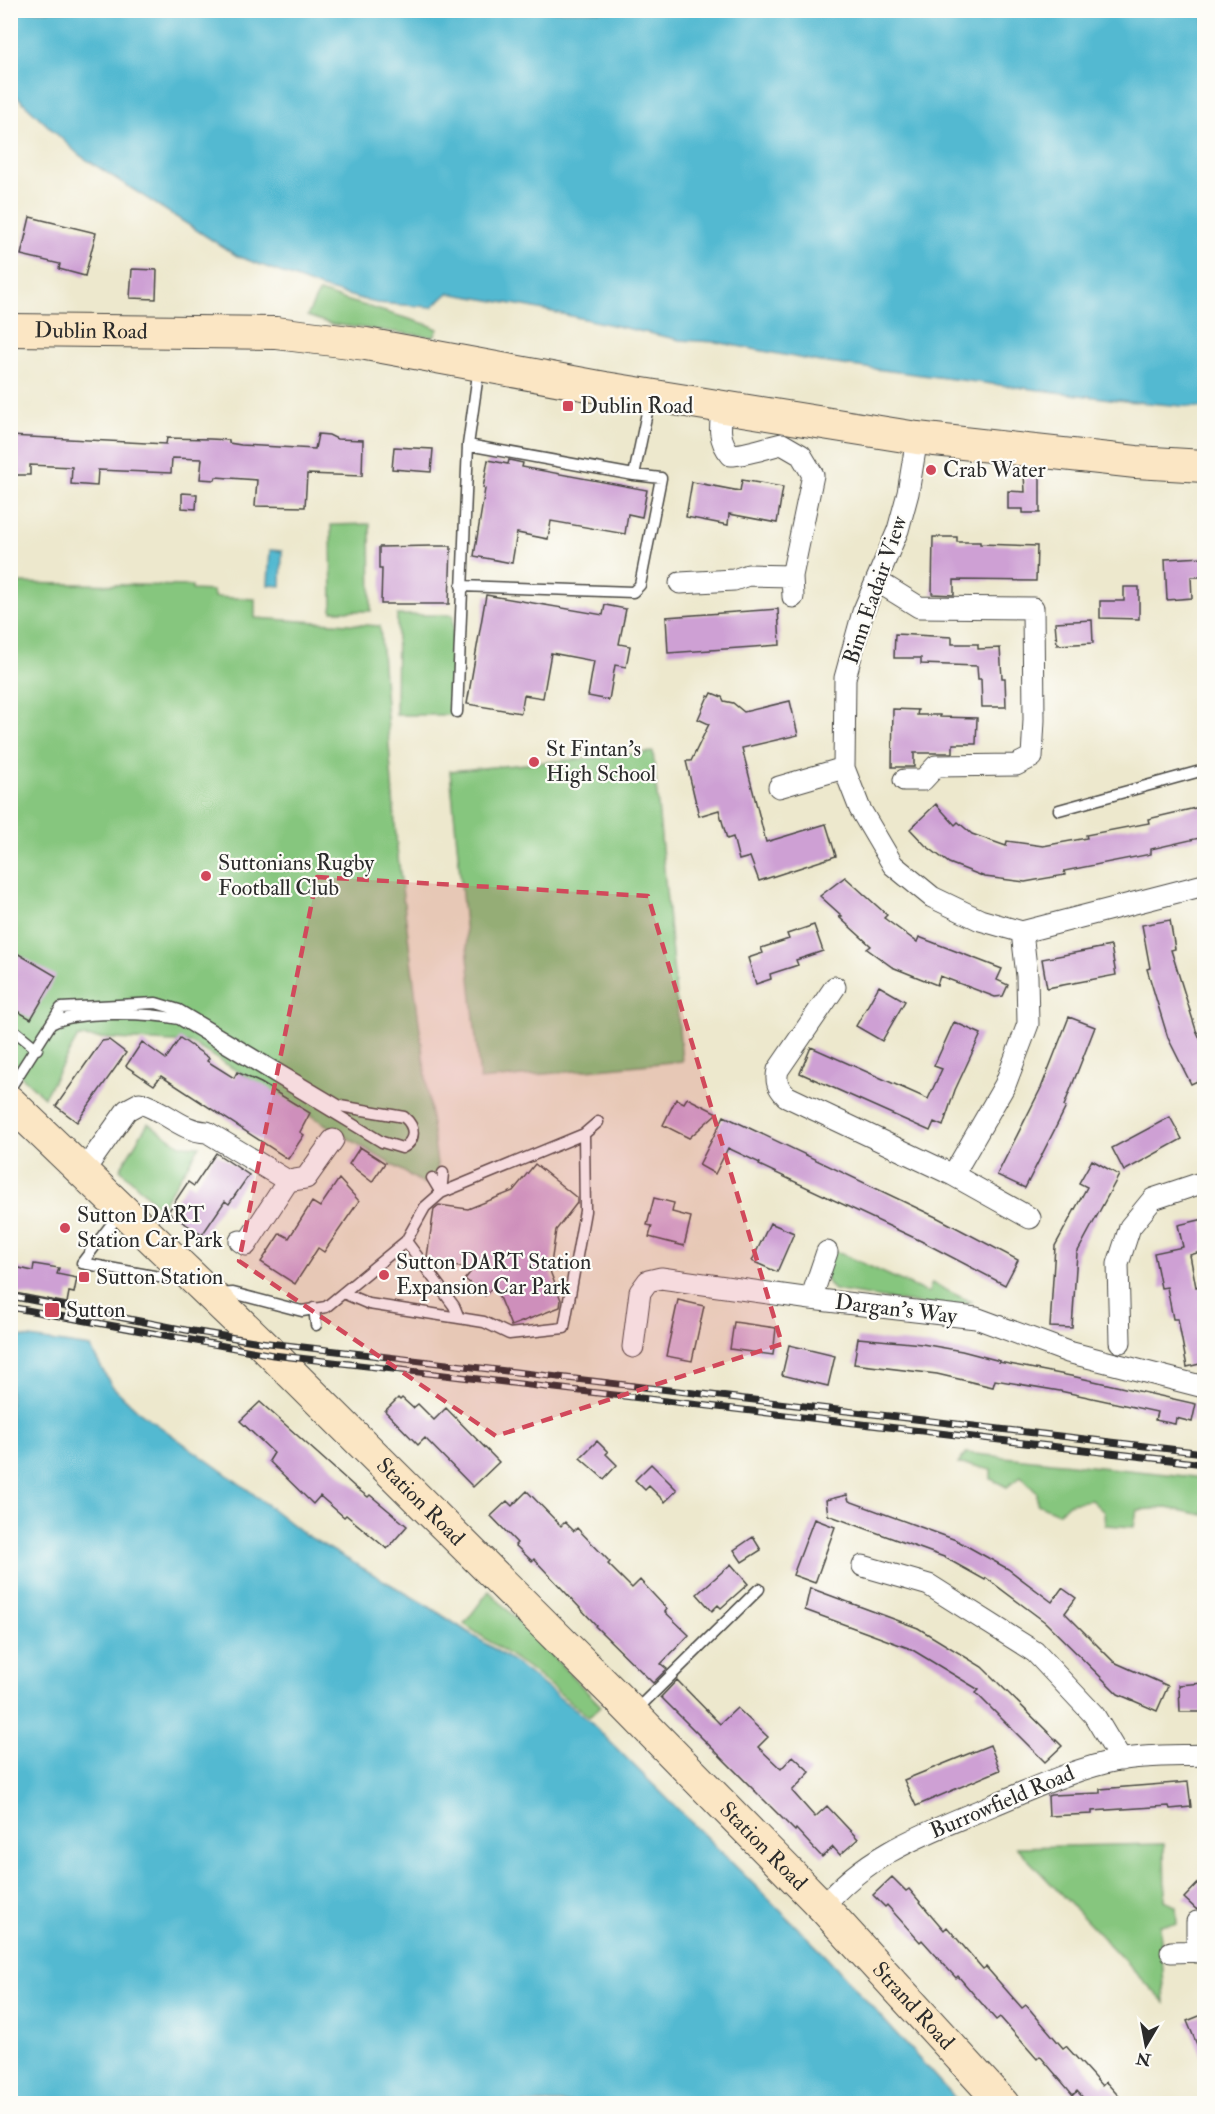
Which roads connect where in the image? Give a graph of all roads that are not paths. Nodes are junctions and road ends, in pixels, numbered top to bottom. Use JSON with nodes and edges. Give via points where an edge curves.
{"nodes":[{"id":1,"x":10,"y":330,"type":"edge"},
{"id":2,"x":479,"y":364,"type":"junction"},
{"id":3,"x":651,"y":394,"type":"junction"},
{"id":4,"x":723,"y":406,"type":"junction"},
{"id":5,"x":917,"y":438,"type":"junction"},
{"id":6,"x":468,"y":445,"type":"junction"},
{"id":7,"x":1204,"y":466,"type":"edge"},
{"id":8,"x":634,"y":475,"type":"junction"},
{"id":9,"x":877,"y":581,"type":"junction"},
{"id":10,"x":680,"y":583,"type":"dead end"},
{"id":11,"x":461,"y":586,"type":"junction"},
{"id":12,"x":457,"y":712,"type":"dead end"},
{"id":13,"x":844,"y":768,"type":"junction"},
{"id":14,"x":1204,"y":770,"type":"edge"},
{"id":15,"x":904,"y":780,"type":"dead end"},
{"id":16,"x":779,"y":787,"type":"dead end"},
{"id":17,"x":1059,"y":810,"type":"dead end"},
{"id":18,"x":1204,"y":888,"type":"edge"},
{"id":19,"x":1022,"y":932,"type":"junction"},
{"id":20,"x":835,"y":987,"type":"dead end"},
{"id":21,"x":51,"y":1024,"type":"junction"},
{"id":22,"x":10,"y":1027,"type":"edge"},
{"id":23,"x":37,"y":1049,"type":"junction"},
{"id":24,"x":10,"y":1088,"type":"edge"},
{"id":25,"x":10,"y":1102,"type":"edge"},
{"id":26,"x":598,"y":1122,"type":"dead end"},
{"id":27,"x":584,"y":1134,"type":"junction"},
{"id":28,"x":333,"y":1140,"type":"dead end"},
{"id":29,"x":83,"y":1172,"type":"junction"},
{"id":30,"x":443,"y":1173,"type":"dead end"},
{"id":31,"x":953,"y":1176,"type":"junction"},
{"id":32,"x":432,"y":1178,"type":"dead end"},
{"id":33,"x":288,"y":1181,"type":"junction"},
{"id":34,"x":1204,"y":1182,"type":"edge"},
{"id":35,"x":441,"y":1193,"type":"junction"},
{"id":36,"x":122,"y":1210,"type":"junction"},
{"id":37,"x":1029,"y":1218,"type":"dead end"},
{"id":38,"x":240,"y":1241,"type":"dead end"},
{"id":39,"x":406,"y":1241,"type":"junction"},
{"id":40,"x":827,"y":1252,"type":"dead end"},
{"id":41,"x":181,"y":1266,"type":"junction"},
{"id":42,"x":343,"y":1293,"type":"junction"},
{"id":43,"x":211,"y":1294,"type":"junction"},
{"id":44,"x":811,"y":1299,"type":"junction"},
{"id":45,"x":314,"y":1308,"type":"junction"},
{"id":46,"x":459,"y":1318,"type":"junction"},
{"id":47,"x":316,"y":1325,"type":"dead end"},
{"id":48,"x":1120,"y":1342,"type":"dead end"},
{"id":49,"x":633,"y":1347,"type":"dead end"},
{"id":50,"x":1204,"y":1387,"type":"edge"},
{"id":51,"x":862,"y":1566,"type":"dead end"},
{"id":52,"x":759,"y":1589,"type":"dead end"},
{"id":53,"x":633,"y":1713,"type":"junction"},
{"id":54,"x":1204,"y":1755,"type":"edge"},
{"id":55,"x":1121,"y":1760,"type":"junction"},
{"id":56,"x":823,"y":1907,"type":"junction"},
{"id":57,"x":1197,"y":1922,"type":"dead end"},
{"id":58,"x":1171,"y":1952,"type":"dead end"},
{"id":59,"x":1201,"y":1952,"type":"edge"},
{"id":60,"x":1003,"y":2103,"type":"edge"}],
"edges":[{"from":1,"to":2,"type":"main road","name":"Dublin Road","via":[[276,333]]},
{"from":2,"to":3,"type":"main road","name":"Dublin Road"},
{"from":2,"to":6,"type":"lane"},
{"from":3,"to":4,"type":"main road","name":"Dublin Road"},
{"from":3,"to":8,"type":"lane"},
{"from":4,"to":5,"type":"main road","name":"Dublin Road"},
{"from":4,"to":10,"type":"street","via":[[719,431],[731,454],[783,444],[801,455],[813,475],[793,587],[748,575],[734,580]]},
{"from":5,"to":7,"type":"main road","name":"Dublin Road"},
{"from":5,"to":9,"type":"street","name":"Binn Eadair View","via":[[898,530]]},
{"from":6,"to":8,"type":"lane"},
{"from":6,"to":11,"type":"lane"},
{"from":8,"to":11,"type":"lane","via":[[662,478],[640,585],[633,592]]},
{"from":9,"to":13,"type":"street","name":"Binn Eadair View","via":[[863,612],[845,678]]},
{"from":9,"to":15,"type":"street","via":[[919,608],[1033,609],[1032,757],[1016,765],[936,766],[923,780]]},
{"from":11,"to":12,"type":"lane"},
{"from":13,"to":16,"type":"street"},
{"from":13,"to":19,"type":"street","name":"Binn Eadair View","via":[[860,809],[893,865],[932,897],[980,920]]},
{"from":14,"to":17,"type":"lane"},
{"from":18,"to":19,"type":"street"},
{"from":19,"to":31,"type":"street","via":[[1028,1024],[1005,1085]]},
{"from":20,"to":31,"type":"street","via":[[778,1070],[778,1088],[786,1096]]},
{"from":21,"to":21,"type":"lane","via":[[61,1008],[167,1005],[340,1106],[404,1117],[413,1129],[413,1137],[402,1148],[382,1142],[179,1019],[161,1015],[77,1015]]},
{"from":21,"to":23,"type":"lane"},
{"from":22,"to":23,"type":"lane"},
{"from":23,"to":24,"type":"lane"},
{"from":25,"to":29,"type":"main road","name":"Station Road"},
{"from":26,"to":27,"type":"lane"},
{"from":27,"to":35,"type":"lane"},
{"from":27,"to":46,"type":"lane","via":[[585,1211],[564,1328],[509,1334],[484,1322]]},
{"from":28,"to":33,"type":"street","via":[[306,1179]]},
{"from":29,"to":33,"type":"street","via":[[127,1110],[140,1103],[186,1128],[207,1132]]},
{"from":29,"to":36,"type":"main road","name":"Station Road"},
{"from":30,"to":35,"type":"lane"},
{"from":31,"to":37,"type":"street"},
{"from":32,"to":35,"type":"lane"},
{"from":33,"to":38,"type":"street","via":[[246,1245]]},
{"from":34,"to":48,"type":"street","via":[[1153,1199],[1130,1227],[1118,1264]]},
{"from":35,"to":39,"type":"lane","via":[[425,1207]]},
{"from":36,"to":41,"type":"main road","name":"Station Road"},
{"from":36,"to":41,"type":"lane","via":[[82,1263],[159,1277],[174,1275]]},
{"from":39,"to":42,"type":"lane"},
{"from":39,"to":46,"type":"lane"},
{"from":40,"to":44,"type":"street"},
{"from":41,"to":43,"type":"main road","name":"Station Road"},
{"from":42,"to":45,"type":"lane","via":[[326,1307]]},
{"from":42,"to":46,"type":"lane","via":[[369,1304]]},
{"from":43,"to":45,"type":"lane","via":[[231,1292],[302,1311]]},
{"from":43,"to":53,"type":"main road","name":"Station Road"},
{"from":44,"to":49,"type":"street","name":"Dargan's Way","via":[[661,1278],[648,1281],[640,1292]]},
{"from":44,"to":50,"type":"street","name":"Dargan's Way","via":[[976,1318],[1068,1352]]},
{"from":45,"to":47,"type":"lane"},
{"from":51,"to":55,"type":"street","via":[[929,1585],[1035,1652],[1094,1715]]},
{"from":52,"to":53,"type":"lane"},
{"from":53,"to":56,"type":"main road","name":"Station Road"},
{"from":54,"to":55,"type":"street","name":"Burrowfield Road"},
{"from":55,"to":56,"type":"street","name":"Burrowfield Road","via":[[1076,1772],[897,1846],[854,1876]]},
{"from":56,"to":60,"type":"main road","name":"Strand Road"},
{"from":57,"to":59,"type":"street"},
{"from":58,"to":59,"type":"street"}]}
